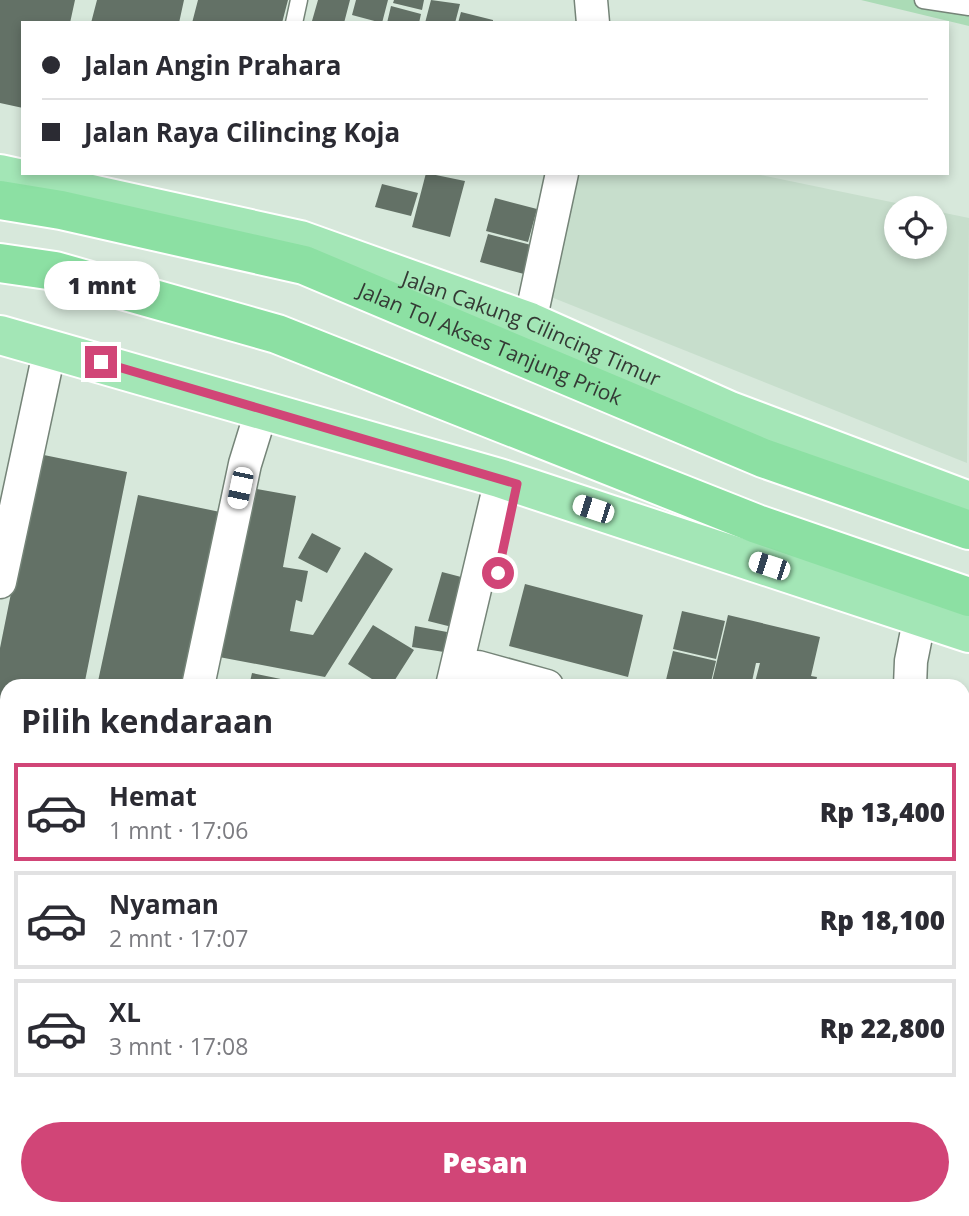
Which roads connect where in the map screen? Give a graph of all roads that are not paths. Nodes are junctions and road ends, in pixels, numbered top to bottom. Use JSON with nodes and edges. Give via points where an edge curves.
{"nodes":[{"id":1,"x":299,"y":0,"type":"edge"},
{"id":2,"x":591,"y":0,"type":"edge"},
{"id":3,"x":923,"y":0,"type":"edge"},
{"id":4,"x":969,"y":7,"type":"edge"},
{"id":5,"x":294,"y":21,"type":"edge"},
{"id":6,"x":593,"y":21,"type":"edge"},
{"id":7,"x":0,"y":174,"type":"edge"},
{"id":8,"x":562,"y":175,"type":"edge"},
{"id":9,"x":0,"y":200,"type":"edge"},
{"id":10,"x":0,"y":263,"type":"edge"},
{"id":11,"x":530,"y":322,"type":"junction"},
{"id":12,"x":0,"y":335,"type":"edge"},
{"id":13,"x":50,"y":348,"type":"junction"},
{"id":14,"x":262,"y":409,"type":"junction"},
{"id":15,"x":509,"y":482,"type":"junction"},
{"id":16,"x":969,"y":501,"type":"edge"},
{"id":17,"x":969,"y":530,"type":"edge"},
{"id":18,"x":0,"y":582,"type":"edge"},
{"id":19,"x":969,"y":597,"type":"edge"},
{"id":20,"x":920,"y":616,"type":"junction"},
{"id":21,"x":969,"y":633,"type":"edge"},
{"id":22,"x":476,"y":677,"type":"edge"},
{"id":23,"x":199,"y":679,"type":"edge"},
{"id":24,"x":454,"y":679,"type":"edge"},
{"id":25,"x":910,"y":679,"type":"edge"}],
"edges":[{"from":1,"to":5,"type":"lane"},
{"from":2,"to":6,"type":"street"},
{"from":3,"to":4,"type":"lane"},
{"from":7,"to":11,"type":"highway","name":"Jalan Cakung Cilincing Timur","via":[[300,240]]},
{"from":8,"to":11,"type":"street"},
{"from":9,"to":17,"type":"highway","name":"Jalan Tol Akses Tanjung Priok","via":[[304,265],[763,458]]},
{"from":10,"to":19,"type":"highway","via":[[55,271],[277,334],[757,524]]},
{"from":11,"to":16,"type":"highway","name":"Jalan Cakung Cilincing Timur","via":[[730,411]]},
{"from":12,"to":13,"type":"highway"},
{"from":13,"to":14,"type":"highway"},
{"from":13,"to":18,"type":"street"},
{"from":14,"to":15,"type":"highway"},
{"from":14,"to":23,"type":"street","via":[[245,464]]},
{"from":15,"to":20,"type":"highway"},
{"from":15,"to":22,"type":"street"},
{"from":15,"to":24,"type":"street"},
{"from":20,"to":21,"type":"highway"},
{"from":20,"to":25,"type":"street"}]}
